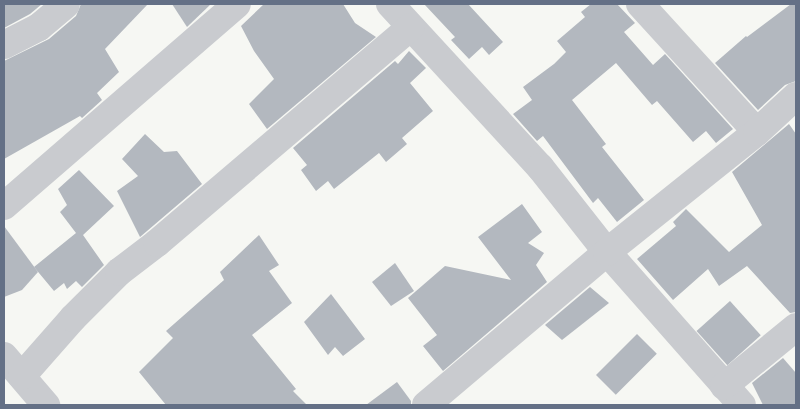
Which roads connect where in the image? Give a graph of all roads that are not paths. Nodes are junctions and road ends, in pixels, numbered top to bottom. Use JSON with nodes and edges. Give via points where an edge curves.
{"nodes":[{"id":1,"x":66,"y":4,"type":"edge"},
{"id":2,"x":237,"y":4,"type":"edge"},
{"id":3,"x":390,"y":4,"type":"edge"},
{"id":4,"x":640,"y":4,"type":"edge"},
{"id":5,"x":411,"y":27,"type":"junction"},
{"id":6,"x":4,"y":45,"type":"edge"},
{"id":7,"x":796,"y":96,"type":"edge"},
{"id":8,"x":757,"y":132,"type":"junction"},
{"id":9,"x":4,"y":206,"type":"edge"},
{"id":10,"x":606,"y":252,"type":"junction"},
{"id":11,"x":796,"y":327,"type":"edge"},
{"id":12,"x":13,"y":366,"type":"edge"},
{"id":13,"x":733,"y":396,"type":"edge"},
{"id":14,"x":46,"y":405,"type":"edge"},
{"id":15,"x":426,"y":405,"type":"edge"}],
"edges":[{"from":1,"to":6,"type":"street","via":[[39,27]]},
{"from":2,"to":9,"type":"street"},
{"from":3,"to":5,"type":"street"},
{"from":4,"to":8,"type":"street"},
{"from":5,"to":10,"type":"street","via":[[540,167]]},
{"from":5,"to":12,"type":"street","via":[[119,272],[73,318]]},
{"from":7,"to":8,"type":"street"},
{"from":8,"to":10,"type":"street"},
{"from":10,"to":13,"type":"street"},
{"from":10,"to":15,"type":"street"},
{"from":11,"to":13,"type":"street"},
{"from":12,"to":14,"type":"street"}]}
